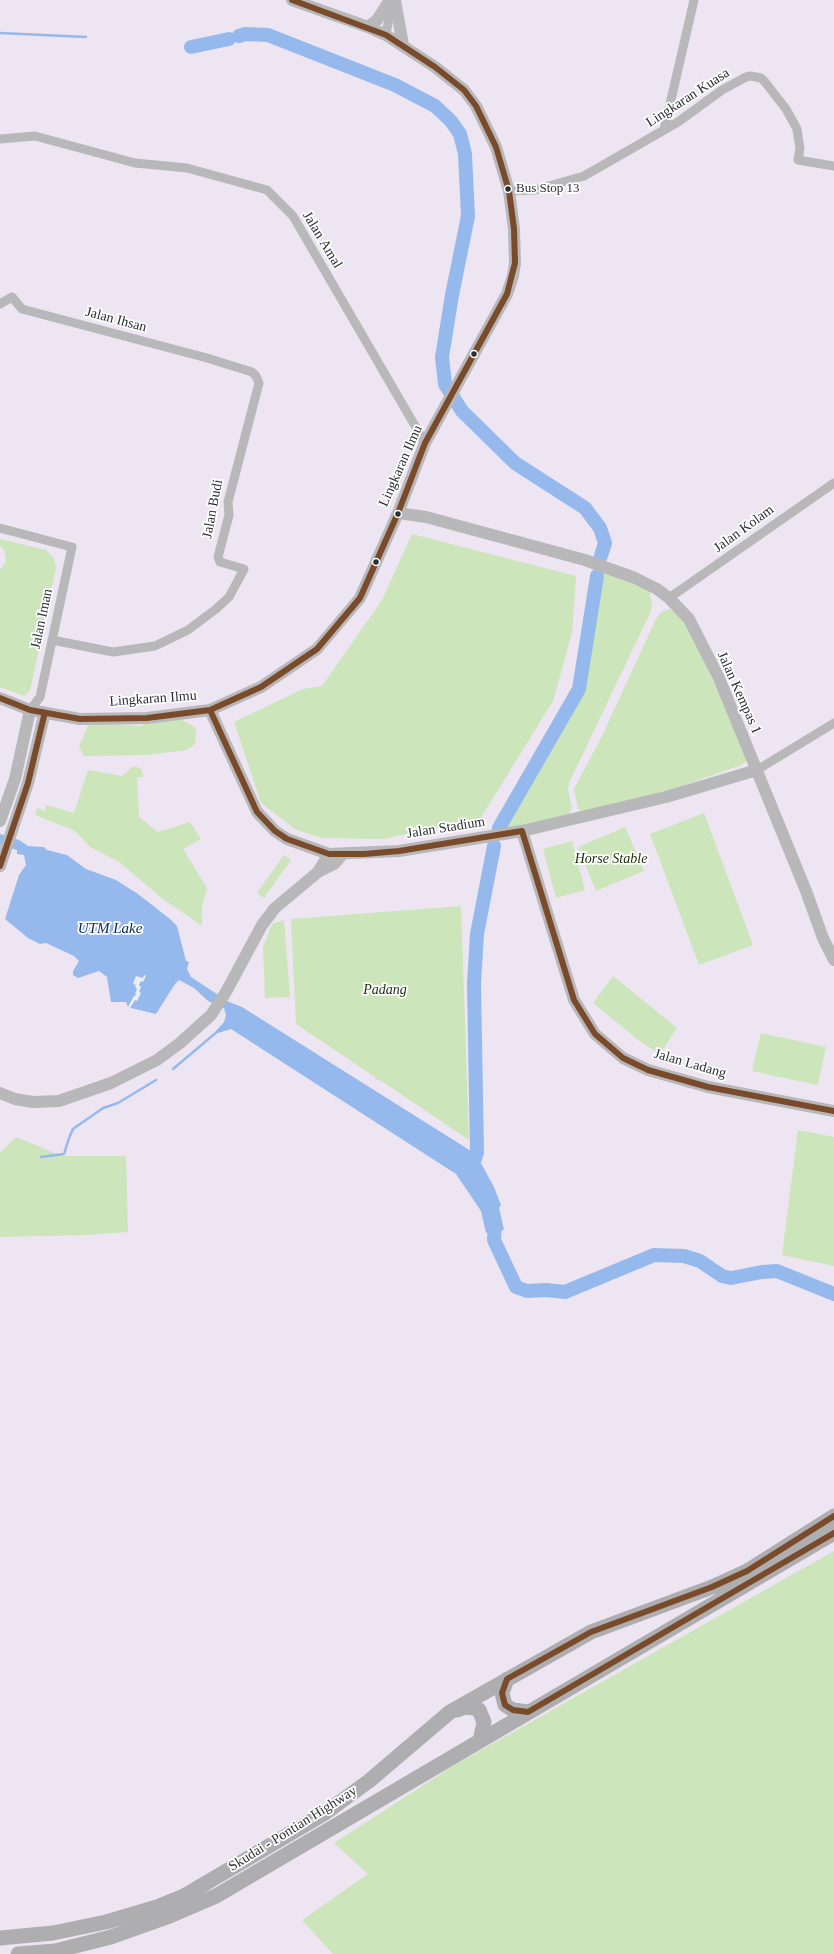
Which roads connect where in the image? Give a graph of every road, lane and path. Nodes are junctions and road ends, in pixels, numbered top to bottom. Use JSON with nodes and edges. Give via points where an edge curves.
{"nodes":[{"id":1,"x":292,"y":0,"type":"edge"},
{"id":2,"x":393,"y":0,"type":"edge"},
{"id":3,"x":694,"y":0,"type":"edge"},
{"id":4,"x":368,"y":27,"type":"junction"},
{"id":5,"x":386,"y":35,"type":"junction"},
{"id":6,"x":403,"y":45,"type":"junction"},
{"id":7,"x":664,"y":130,"type":"junction"},
{"id":8,"x":0,"y":139,"type":"edge"},
{"id":9,"x":834,"y":166,"type":"edge"},
{"id":10,"x":509,"y":191,"type":"junction"},
{"id":11,"x":0,"y":304,"type":"edge"},
{"id":12,"x":218,"y":362,"type":"joint"},
{"id":13,"x":425,"y":443,"type":"junction"},
{"id":14,"x":834,"y":483,"type":"edge"},
{"id":15,"x":398,"y":512,"type":"junction"},
{"id":16,"x":0,"y":528,"type":"edge"},
{"id":17,"x":669,"y":598,"type":"junction"},
{"id":18,"x":52,"y":640,"type":"junction"},
{"id":19,"x":40,"y":697,"type":"junction"},
{"id":20,"x":0,"y":698,"type":"edge"},
{"id":21,"x":30,"y":710,"type":"junction"},
{"id":22,"x":210,"y":710,"type":"junction"},
{"id":23,"x":43,"y":712,"type":"junction"},
{"id":24,"x":834,"y":723,"type":"edge"},
{"id":25,"x":757,"y":770,"type":"junction"},
{"id":26,"x":0,"y":821,"type":"edge"},
{"id":27,"x":522,"y":831,"type":"junction"},
{"id":28,"x":330,"y":854,"type":"junction"},
{"id":29,"x":343,"y":854,"type":"junction"},
{"id":30,"x":0,"y":866,"type":"edge"},
{"id":31,"x":318,"y":872,"type":"junction"},
{"id":32,"x":834,"y":957,"type":"edge"},
{"id":33,"x":0,"y":1092,"type":"edge"},
{"id":34,"x":834,"y":1111,"type":"edge"},
{"id":35,"x":834,"y":1516,"type":"edge"},
{"id":36,"x":834,"y":1534,"type":"edge"},
{"id":37,"x":507,"y":1679,"type":"junction"},
{"id":38,"x":450,"y":1712,"type":"junction"},
{"id":39,"x":528,"y":1712,"type":"junction"},
{"id":40,"x":480,"y":1741,"type":"junction"},
{"id":41,"x":0,"y":1938,"type":"edge"},
{"id":42,"x":18,"y":1954,"type":"edge"}],
"edges":[{"from":1,"to":4,"type":"street","name":"Lingkaran Ilmu"},
{"from":2,"to":4,"type":"street"},
{"from":2,"to":5,"type":"street"},
{"from":2,"to":6,"type":"street"},
{"from":3,"to":7,"type":"street"},
{"from":4,"to":5,"type":"street","name":"Lingkaran Ilmu"},
{"from":5,"to":6,"type":"street","name":"Lingkaran Ilmu"},
{"from":6,"to":10,"type":"street","name":"Lingkaran Ilmu","via":[[464,90],[476,106],[496,147]]},
{"from":7,"to":9,"type":"street","name":"Lingkaran Kuasa","via":[[722,90],[746,77],[756,77],[766,82],[797,129],[800,149],[798,160]]},
{"from":7,"to":10,"type":"street","name":"Lingkaran Kuasa","via":[[584,176],[535,190]]},
{"from":8,"to":13,"type":"street","name":"Jalan Amal","via":[[35,136],[135,164],[187,168],[267,190],[293,216]]},
{"from":10,"to":13,"type":"street","name":"Lingkaran Ilmu","via":[[515,246],[513,276],[494,320]]},
{"from":11,"to":12,"type":"street","name":"Jalan Ihsan","via":[[12,298],[22,309]]},
{"from":12,"to":18,"type":"street","name":"Jalan Budi","via":[[252,372],[259,383],[228,502],[229,515],[218,557],[220,562],[244,569],[229,597],[188,630],[155,646],[114,652]]},
{"from":13,"to":15,"type":"street","name":"Lingkaran Ilmu"},
{"from":14,"to":17,"type":"street","name":"Jalan Kolam"},
{"from":15,"to":17,"type":"street","name":"Jalan Kempas 1","via":[[426,517],[585,560],[635,578]]},
{"from":15,"to":22,"type":"street","name":"Lingkaran Ilmu","via":[[360,598],[317,649],[261,687]]},
{"from":16,"to":18,"type":"street","name":"Jalan Iman","via":[[72,547]]},
{"from":17,"to":25,"type":"street","name":"Jalan Kempas 1","via":[[689,619],[719,678]]},
{"from":18,"to":19,"type":"street","name":"Jalan Iman"},
{"from":19,"to":21,"type":"street"},
{"from":19,"to":23,"type":"street"},
{"from":20,"to":21,"type":"street","name":"Lingkaran Ilmu"},
{"from":21,"to":23,"type":"street","name":"Lingkaran Ilmu"},
{"from":21,"to":26,"type":"street","via":[[15,779]]},
{"from":22,"to":23,"type":"street","name":"Lingkaran Ilmu","via":[[147,718],[80,719]]},
{"from":22,"to":28,"type":"street","name":"Jalan Stadium","via":[[257,812],[275,831],[287,839]]},
{"from":23,"to":30,"type":"street","via":[[28,783]]},
{"from":24,"to":25,"type":"street"},
{"from":25,"to":27,"type":"street","name":"Jalan Stadium","via":[[666,797]]},
{"from":25,"to":32,"type":"street","name":"Jalan Kempas 1","via":[[823,938]]},
{"from":27,"to":29,"type":"street","name":"Jalan Stadium","via":[[400,851]]},
{"from":27,"to":34,"type":"street","name":"Jalan Ladang","via":[[574,1000],[595,1034],[623,1058],[648,1070],[708,1087]]},
{"from":28,"to":29,"type":"street","name":"Jalan Stadium"},
{"from":28,"to":31,"type":"street"},
{"from":29,"to":31,"type":"street","via":[[334,864]]},
{"from":31,"to":33,"type":"street","via":[[275,908],[262,925],[211,1015],[163,1056],[127,1076],[59,1101],[46,1103],[15,1099]]},
{"from":35,"to":37,"type":"highway","name":"Skudai - Pontian Highway","via":[[747,1571],[712,1587],[591,1632]]},
{"from":36,"to":39,"type":"highway","name":"Skudai - Pontian Highway"},
{"from":37,"to":38,"type":"highway","name":"Skudai - Pontian Highway"},
{"from":37,"to":39,"type":"highway","via":[[502,1693],[505,1705],[513,1710]]},
{"from":38,"to":40,"type":"highway","via":[[465,1707],[479,1710],[484,1722]]},
{"from":38,"to":41,"type":"highway","name":"Skudai - Pontian Highway","via":[[369,1781],[325,1812],[184,1896],[106,1922],[53,1933]]},
{"from":39,"to":40,"type":"highway","name":"Skudai - Pontian Highway"},
{"from":40,"to":42,"type":"highway","name":"Skudai - Pontian Highway","via":[[194,1907],[111,1937],[55,1951]]}]}
